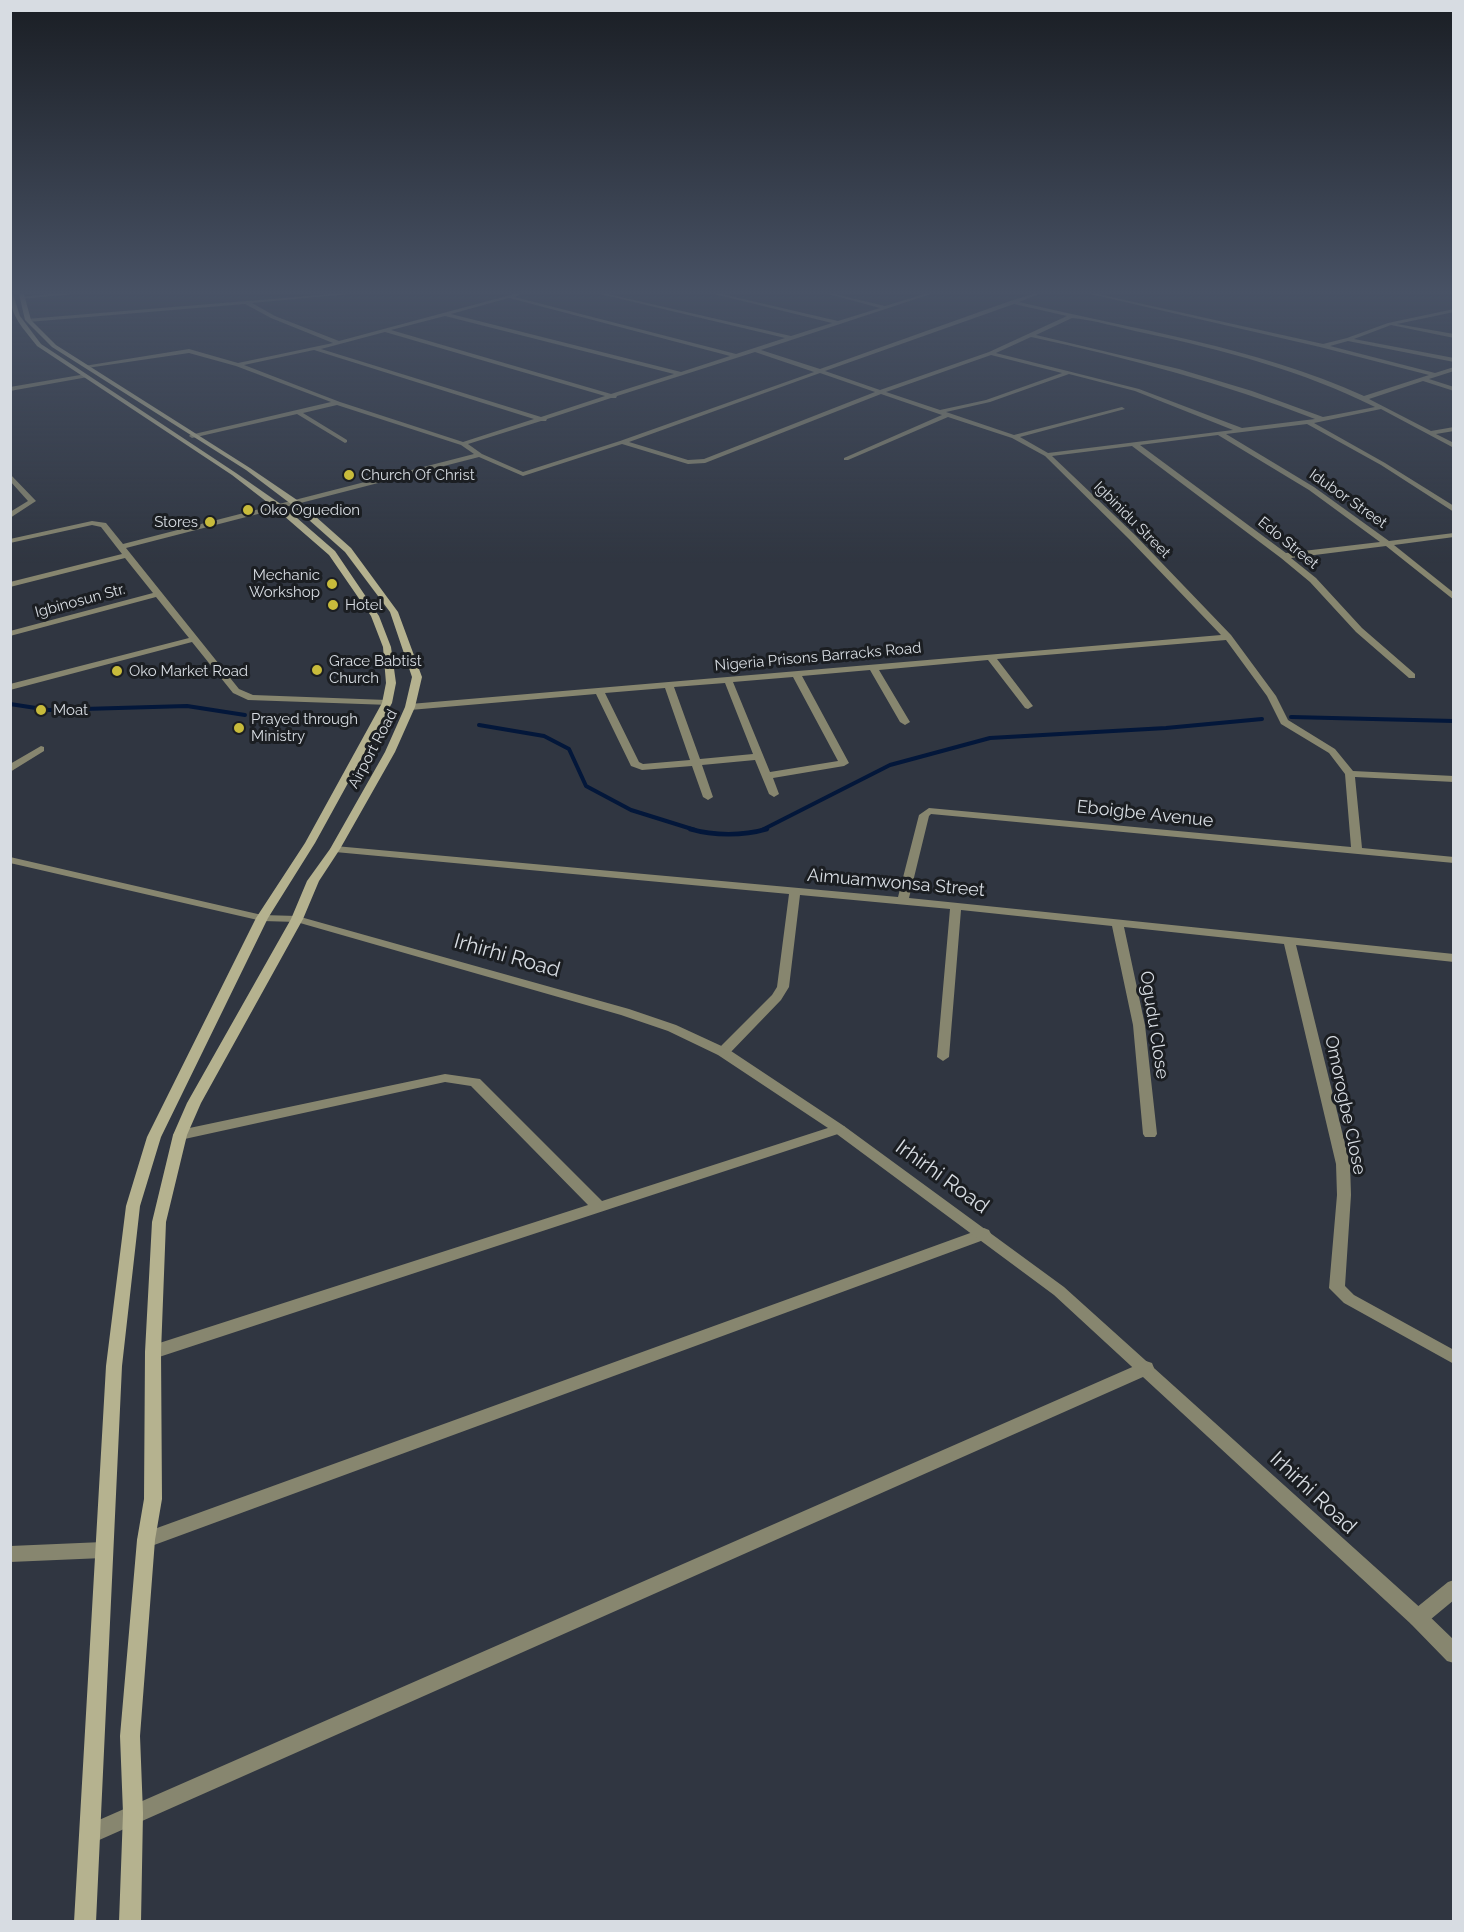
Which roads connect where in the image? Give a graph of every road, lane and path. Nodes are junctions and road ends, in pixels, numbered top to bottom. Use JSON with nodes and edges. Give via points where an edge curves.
{"nodes":[{"id":1,"x":31,"y":384,"type":"edge"},
{"id":2,"x":106,"y":384,"type":"edge"},
{"id":3,"x":108,"y":384,"type":"edge"},
{"id":4,"x":288,"y":384,"type":"edge"},
{"id":5,"x":428,"y":384,"type":"edge"},
{"id":6,"x":570,"y":384,"type":"edge"},
{"id":7,"x":652,"y":384,"type":"edge"},
{"id":8,"x":783,"y":384,"type":"edge"},
{"id":9,"x":861,"y":384,"type":"edge"},
{"id":10,"x":902,"y":384,"type":"edge"},
{"id":11,"x":1036,"y":384,"type":"edge"},
{"id":12,"x":1113,"y":384,"type":"edge"},
{"id":13,"x":1230,"y":384,"type":"edge"},
{"id":14,"x":1329,"y":384,"type":"edge"},
{"id":15,"x":1407,"y":384,"type":"edge"},
{"id":16,"x":1439,"y":384,"type":"edge"},
{"id":17,"x":10,"y":389,"type":"edge"},
{"id":18,"x":1454,"y":389,"type":"edge"},
{"id":19,"x":883,"y":391,"type":"junction"},
{"id":20,"x":614,"y":397,"type":"junction"},
{"id":21,"x":1362,"y":399,"type":"junction"},
{"id":22,"x":338,"y":403,"type":"junction"},
{"id":23,"x":1379,"y":408,"type":"junction"},
{"id":24,"x":1122,"y":409,"type":"dead end"},
{"id":25,"x":297,"y":412,"type":"junction"},
{"id":26,"x":946,"y":413,"type":"junction"},
{"id":27,"x":1322,"y":419,"type":"junction"},
{"id":28,"x":544,"y":420,"type":"junction"},
{"id":29,"x":1308,"y":422,"type":"junction"},
{"id":30,"x":1454,"y":429,"type":"edge"},
{"id":31,"x":1241,"y":430,"type":"junction"},
{"id":32,"x":1429,"y":432,"type":"junction"},
{"id":33,"x":1219,"y":433,"type":"junction"},
{"id":34,"x":192,"y":436,"type":"junction"},
{"id":35,"x":1014,"y":437,"type":"junction"},
{"id":36,"x":345,"y":441,"type":"dead end"},
{"id":37,"x":622,"y":442,"type":"junction"},
{"id":38,"x":463,"y":444,"type":"junction"},
{"id":39,"x":1135,"y":445,"type":"junction"},
{"id":40,"x":1454,"y":446,"type":"edge"},
{"id":41,"x":480,"y":455,"type":"junction"},
{"id":42,"x":1047,"y":455,"type":"junction"},
{"id":43,"x":846,"y":459,"type":"dead end"},
{"id":44,"x":10,"y":476,"type":"edge"},
{"id":45,"x":294,"y":502,"type":"junction"},
{"id":46,"x":279,"y":507,"type":"junction"},
{"id":47,"x":1454,"y":510,"type":"edge"},
{"id":48,"x":10,"y":516,"type":"edge"},
{"id":49,"x":1454,"y":535,"type":"edge"},
{"id":50,"x":10,"y":541,"type":"edge"},
{"id":51,"x":1387,"y":543,"type":"junction"},
{"id":52,"x":125,"y":551,"type":"junction"},
{"id":53,"x":1284,"y":556,"type":"junction"},
{"id":54,"x":10,"y":585,"type":"edge"},
{"id":55,"x":157,"y":594,"type":"junction"},
{"id":56,"x":1454,"y":598,"type":"edge"},
{"id":57,"x":10,"y":634,"type":"edge"},
{"id":58,"x":1228,"y":637,"type":"junction"},
{"id":59,"x":193,"y":639,"type":"junction"},
{"id":60,"x":990,"y":657,"type":"junction"},
{"id":61,"x":873,"y":667,"type":"junction"},
{"id":62,"x":796,"y":674,"type":"junction"},
{"id":63,"x":1412,"y":676,"type":"dead end"},
{"id":64,"x":728,"y":680,"type":"junction"},
{"id":65,"x":669,"y":685,"type":"junction"},
{"id":66,"x":10,"y":687,"type":"edge"},
{"id":67,"x":599,"y":691,"type":"junction"},
{"id":68,"x":387,"y":703,"type":"junction"},
{"id":69,"x":1028,"y":706,"type":"dead end"},
{"id":70,"x":410,"y":707,"type":"junction"},
{"id":71,"x":905,"y":722,"type":"dead end"},
{"id":72,"x":41,"y":749,"type":"dead end"},
{"id":73,"x":758,"y":757,"type":"junction"},
{"id":74,"x":696,"y":762,"type":"junction"},
{"id":75,"x":10,"y":769,"type":"edge"},
{"id":76,"x":1350,"y":774,"type":"junction"},
{"id":77,"x":766,"y":776,"type":"junction"},
{"id":78,"x":1454,"y":779,"type":"edge"},
{"id":79,"x":774,"y":794,"type":"dead end"},
{"id":80,"x":708,"y":796,"type":"dead end"},
{"id":81,"x":335,"y":849,"type":"junction"},
{"id":82,"x":1357,"y":852,"type":"junction"},
{"id":83,"x":10,"y":860,"type":"edge"},
{"id":84,"x":1454,"y":860,"type":"edge"},
{"id":85,"x":795,"y":892,"type":"junction"},
{"id":86,"x":902,"y":902,"type":"junction"},
{"id":87,"x":956,"y":906,"type":"junction"},
{"id":88,"x":262,"y":918,"type":"junction"},
{"id":89,"x":297,"y":919,"type":"junction"},
{"id":90,"x":1117,"y":922,"type":"junction"},
{"id":91,"x":1289,"y":940,"type":"junction"},
{"id":92,"x":1454,"y":958,"type":"edge"},
{"id":93,"x":723,"y":1052,"type":"junction"},
{"id":94,"x":943,"y":1057,"type":"dead end"},
{"id":95,"x":839,"y":1129,"type":"junction"},
{"id":96,"x":1150,"y":1134,"type":"dead end"},
{"id":97,"x":180,"y":1136,"type":"junction"},
{"id":98,"x":599,"y":1207,"type":"junction"},
{"id":99,"x":984,"y":1234,"type":"junction"},
{"id":100,"x":153,"y":1352,"type":"junction"},
{"id":101,"x":1454,"y":1358,"type":"edge"},
{"id":102,"x":1146,"y":1368,"type":"junction"},
{"id":103,"x":146,"y":1540,"type":"junction"},
{"id":104,"x":103,"y":1550,"type":"junction"},
{"id":105,"x":10,"y":1554,"type":"edge"},
{"id":106,"x":1454,"y":1588,"type":"edge"},
{"id":107,"x":1418,"y":1618,"type":"junction"},
{"id":108,"x":1454,"y":1654,"type":"edge"},
{"id":109,"x":133,"y":1813,"type":"junction"},
{"id":110,"x":90,"y":1834,"type":"junction"},
{"id":111,"x":85,"y":1922,"type":"edge"},
{"id":112,"x":130,"y":1922,"type":"edge"}],
"edges":[{"from":1,"to":17,"type":"street"},
{"from":2,"to":46,"type":"main road","name":"Airport Road"},
{"from":3,"to":34,"type":"main road","name":"Airport Road"},
{"from":4,"to":22,"type":"street"},
{"from":5,"to":28,"type":"street"},
{"from":6,"to":20,"type":"street"},
{"from":7,"to":20,"type":"street"},
{"from":8,"to":37,"type":"street"},
{"from":9,"to":19,"type":"street","name":"Igbinidu Street"},
{"from":10,"to":19,"type":"street"},
{"from":11,"to":26,"type":"street"},
{"from":12,"to":31,"type":"street"},
{"from":13,"to":27,"type":"street"},
{"from":14,"to":21,"type":"street"},
{"from":15,"to":21,"type":"street"},
{"from":16,"to":18,"type":"street"},
{"from":19,"to":26,"type":"street","name":"Igbinidu Street"},
{"from":19,"to":37,"type":"street","via":[[705,461],[688,462]]},
{"from":20,"to":28,"type":"street"},
{"from":21,"to":23,"type":"street"},
{"from":22,"to":25,"type":"street"},
{"from":22,"to":38,"type":"street"},
{"from":23,"to":27,"type":"street"},
{"from":23,"to":32,"type":"street"},
{"from":24,"to":35,"type":"street"},
{"from":25,"to":34,"type":"street"},
{"from":25,"to":36,"type":"street"},
{"from":26,"to":35,"type":"street","name":"Igbinidu Street"},
{"from":26,"to":43,"type":"street"},
{"from":27,"to":29,"type":"street"},
{"from":28,"to":38,"type":"street"},
{"from":29,"to":31,"type":"street"},
{"from":29,"to":47,"type":"street"},
{"from":30,"to":32,"type":"street"},
{"from":31,"to":33,"type":"street"},
{"from":32,"to":40,"type":"street"},
{"from":33,"to":39,"type":"street"},
{"from":33,"to":51,"type":"street","name":"Idubor Street","via":[[1271,463]]},
{"from":34,"to":45,"type":"main road","name":"Airport Road"},
{"from":35,"to":42,"type":"street","name":"Igbinidu Street"},
{"from":37,"to":41,"type":"street","via":[[523,474]]},
{"from":38,"to":41,"type":"street"},
{"from":39,"to":42,"type":"street"},
{"from":39,"to":53,"type":"street","name":"Edo Street"},
{"from":41,"to":45,"type":"street"},
{"from":42,"to":58,"type":"street","name":"Igbinidu Street"},
{"from":44,"to":48,"type":"street","via":[[32,501]]},
{"from":45,"to":46,"type":"street"},
{"from":45,"to":70,"type":"main road","name":"Airport Road","via":[[348,550],[394,612],[417,677]]},
{"from":46,"to":52,"type":"street"},
{"from":46,"to":68,"type":"main road","name":"Airport Road","via":[[332,553],[375,616],[387,647],[392,683]]},
{"from":49,"to":51,"type":"street"},
{"from":50,"to":52,"type":"street","via":[[92,523],[103,525]]},
{"from":51,"to":53,"type":"street"},
{"from":51,"to":56,"type":"street","name":"Idubor Street"},
{"from":52,"to":54,"type":"street"},
{"from":52,"to":55,"type":"street"},
{"from":53,"to":63,"type":"street","name":"Edo Street"},
{"from":55,"to":57,"type":"street","name":"Igbinosun Str."},
{"from":55,"to":59,"type":"street"},
{"from":58,"to":60,"type":"street","name":"Nigeria Prisons Barracks Road"},
{"from":58,"to":76,"type":"street","name":"Igbinidu Street","via":[[1271,696],[1284,722],[1332,751]]},
{"from":59,"to":66,"type":"street"},
{"from":59,"to":68,"type":"street","via":[[242,696]]},
{"from":60,"to":61,"type":"street","name":"Nigeria Prisons Barracks Road"},
{"from":60,"to":69,"type":"street"},
{"from":61,"to":62,"type":"street","name":"Nigeria Prisons Barracks Road"},
{"from":61,"to":71,"type":"street"},
{"from":62,"to":64,"type":"street","name":"Nigeria Prisons Barracks Road"},
{"from":62,"to":77,"type":"street","via":[[844,763]]},
{"from":64,"to":65,"type":"street","name":"Nigeria Prisons Barracks Road"},
{"from":64,"to":73,"type":"street"},
{"from":65,"to":67,"type":"street","name":"Nigeria Prisons Barracks Road"},
{"from":65,"to":74,"type":"street"},
{"from":67,"to":70,"type":"street","name":"Nigeria Prisons Barracks Road"},
{"from":67,"to":74,"type":"street","via":[[635,764],[642,767]]},
{"from":68,"to":88,"type":"main road","name":"Airport Road","via":[[310,843]]},
{"from":70,"to":81,"type":"main road","name":"Airport Road","via":[[390,752]]},
{"from":72,"to":75,"type":"street"},
{"from":73,"to":74,"type":"street"},
{"from":73,"to":77,"type":"street"},
{"from":74,"to":80,"type":"street"},
{"from":76,"to":78,"type":"street"},
{"from":76,"to":82,"type":"street"},
{"from":77,"to":79,"type":"street"},
{"from":81,"to":85,"type":"street","name":"Aimuamwonsa Street"},
{"from":81,"to":89,"type":"main road","name":"Airport Road","via":[[313,881]]},
{"from":82,"to":84,"type":"street","name":"Eboigbe Avenue"},
{"from":82,"to":86,"type":"street","name":"Eboigbe Avenue","via":[[929,811],[924,815]]},
{"from":83,"to":88,"type":"street","name":"Irhirhi Road"},
{"from":85,"to":86,"type":"street","name":"Aimuamwonsa Street"},
{"from":85,"to":93,"type":"street","via":[[783,987]]},
{"from":86,"to":87,"type":"street","name":"Aimuamwonsa Street"},
{"from":87,"to":90,"type":"street","name":"Aimuamwonsa Street"},
{"from":87,"to":94,"type":"street"},
{"from":88,"to":89,"type":"street","name":"Irhirhi Road"},
{"from":88,"to":104,"type":"main road","name":"Airport Road","via":[[154,1137],[133,1206],[114,1366]]},
{"from":89,"to":93,"type":"street","name":"Irhirhi Road","via":[[625,1012]]},
{"from":89,"to":97,"type":"main road","name":"Airport Road","via":[[194,1102]]},
{"from":90,"to":91,"type":"street","name":"Aimuamwonsa Street"},
{"from":90,"to":96,"type":"street","name":"Ogudu Close","via":[[1139,1025]]},
{"from":91,"to":92,"type":"street","name":"Aimuamwonsa Street"},
{"from":91,"to":101,"type":"street","name":"Omorogbe Close","via":[[1343,1164],[1338,1288],[1349,1299]]},
{"from":93,"to":95,"type":"street","name":"Irhirhi Road"},
{"from":95,"to":98,"type":"street"},
{"from":95,"to":99,"type":"street","name":"Irhirhi Road"},
{"from":97,"to":98,"type":"street","via":[[445,1078],[474,1082]]},
{"from":97,"to":100,"type":"main road","name":"Airport Road","via":[[159,1222]]},
{"from":98,"to":100,"type":"street"},
{"from":99,"to":102,"type":"street","name":"Irhirhi Road","via":[[1059,1291]]},
{"from":99,"to":103,"type":"street"},
{"from":100,"to":103,"type":"main road","name":"Airport Road","via":[[153,1499]]},
{"from":102,"to":107,"type":"street","name":"Irhirhi Road"},
{"from":102,"to":109,"type":"street"},
{"from":103,"to":109,"type":"main road","name":"Airport Road","via":[[130,1736]]},
{"from":104,"to":105,"type":"street"},
{"from":104,"to":110,"type":"main road","name":"Airport Road"},
{"from":106,"to":107,"type":"street"},
{"from":107,"to":108,"type":"street","name":"Irhirhi Road"},
{"from":109,"to":110,"type":"street"},
{"from":109,"to":112,"type":"main road","name":"Airport Road"},
{"from":110,"to":111,"type":"main road","name":"Airport Road"}]}
